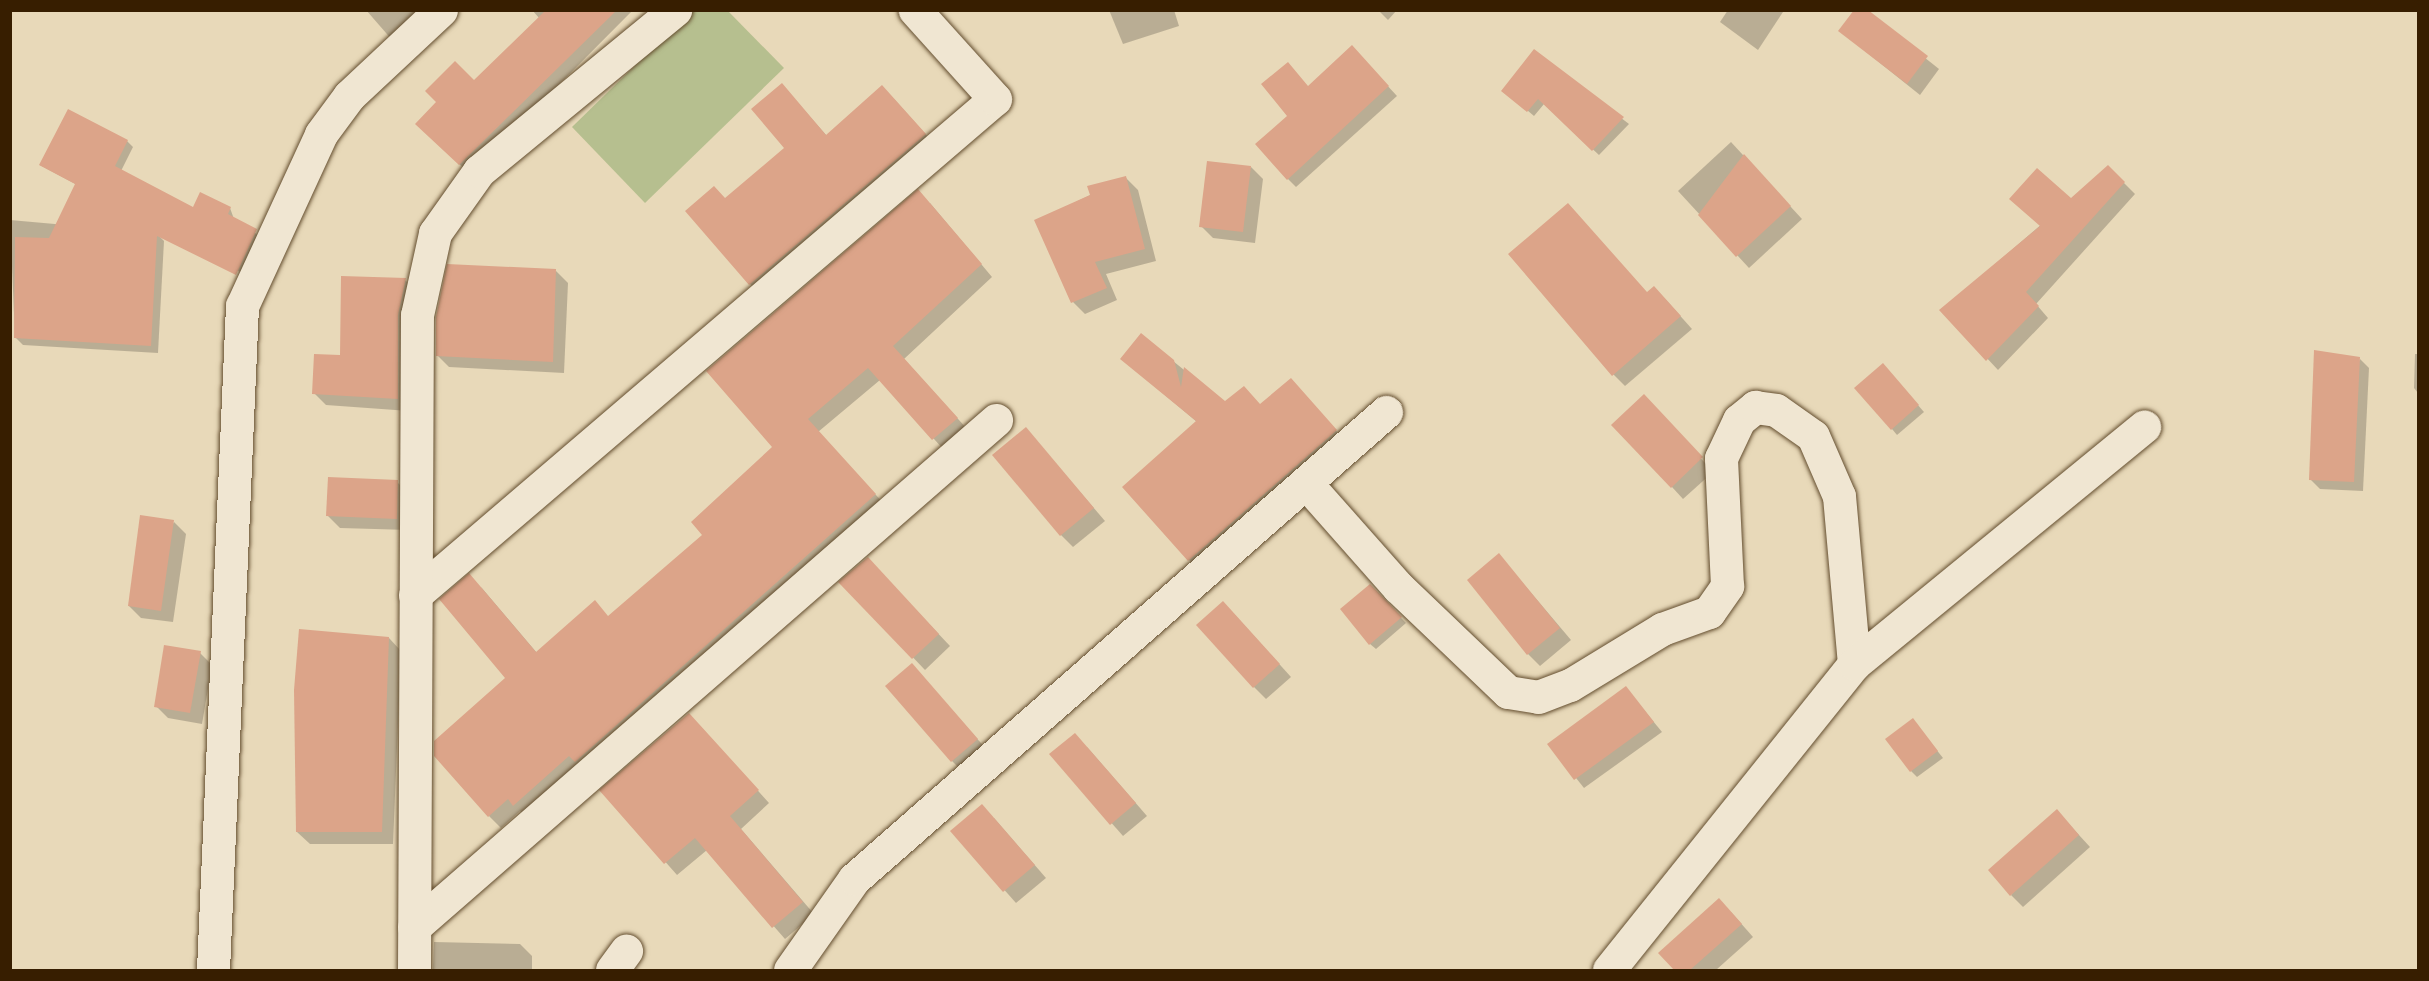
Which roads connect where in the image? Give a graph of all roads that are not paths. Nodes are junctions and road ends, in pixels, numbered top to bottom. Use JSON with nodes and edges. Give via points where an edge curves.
{"nodes":[{"id":1,"x":441,"y":10,"type":"edge"},
{"id":2,"x":675,"y":10,"type":"edge"},
{"id":3,"x":915,"y":10,"type":"edge"},
{"id":4,"x":1386,"y":412,"type":"dead end"},
{"id":5,"x":996,"y":420,"type":"dead end"},
{"id":6,"x":2144,"y":427,"type":"dead end"},
{"id":7,"x":1306,"y":483,"type":"junction"},
{"id":8,"x":416,"y":595,"type":"junction"},
{"id":9,"x":1854,"y":664,"type":"junction"},
{"id":10,"x":414,"y":927,"type":"junction"},
{"id":11,"x":213,"y":970,"type":"edge"},
{"id":12,"x":414,"y":970,"type":"edge"},
{"id":13,"x":790,"y":970,"type":"edge"},
{"id":14,"x":1609,"y":970,"type":"edge"}],
"edges":[{"from":1,"to":11,"type":"street","via":[[349,96],[321,134],[242,306]]},
{"from":2,"to":8,"type":"street","via":[[478,171],[435,233],[417,315]]},
{"from":3,"to":8,"type":"street","via":[[995,99]]},
{"from":4,"to":7,"type":"street"},
{"from":5,"to":10,"type":"street"},
{"from":6,"to":9,"type":"street"},
{"from":7,"to":9,"type":"street","via":[[1398,587],[1508,692],[1538,697],[1570,685],[1662,629],[1709,612],[1727,586],[1721,458],[1738,420],[1755,407],[1776,410],[1813,436],[1839,496]]},
{"from":7,"to":13,"type":"street","via":[[854,879]]},
{"from":8,"to":10,"type":"street"},
{"from":9,"to":14,"type":"street"},
{"from":10,"to":12,"type":"street"}]}
